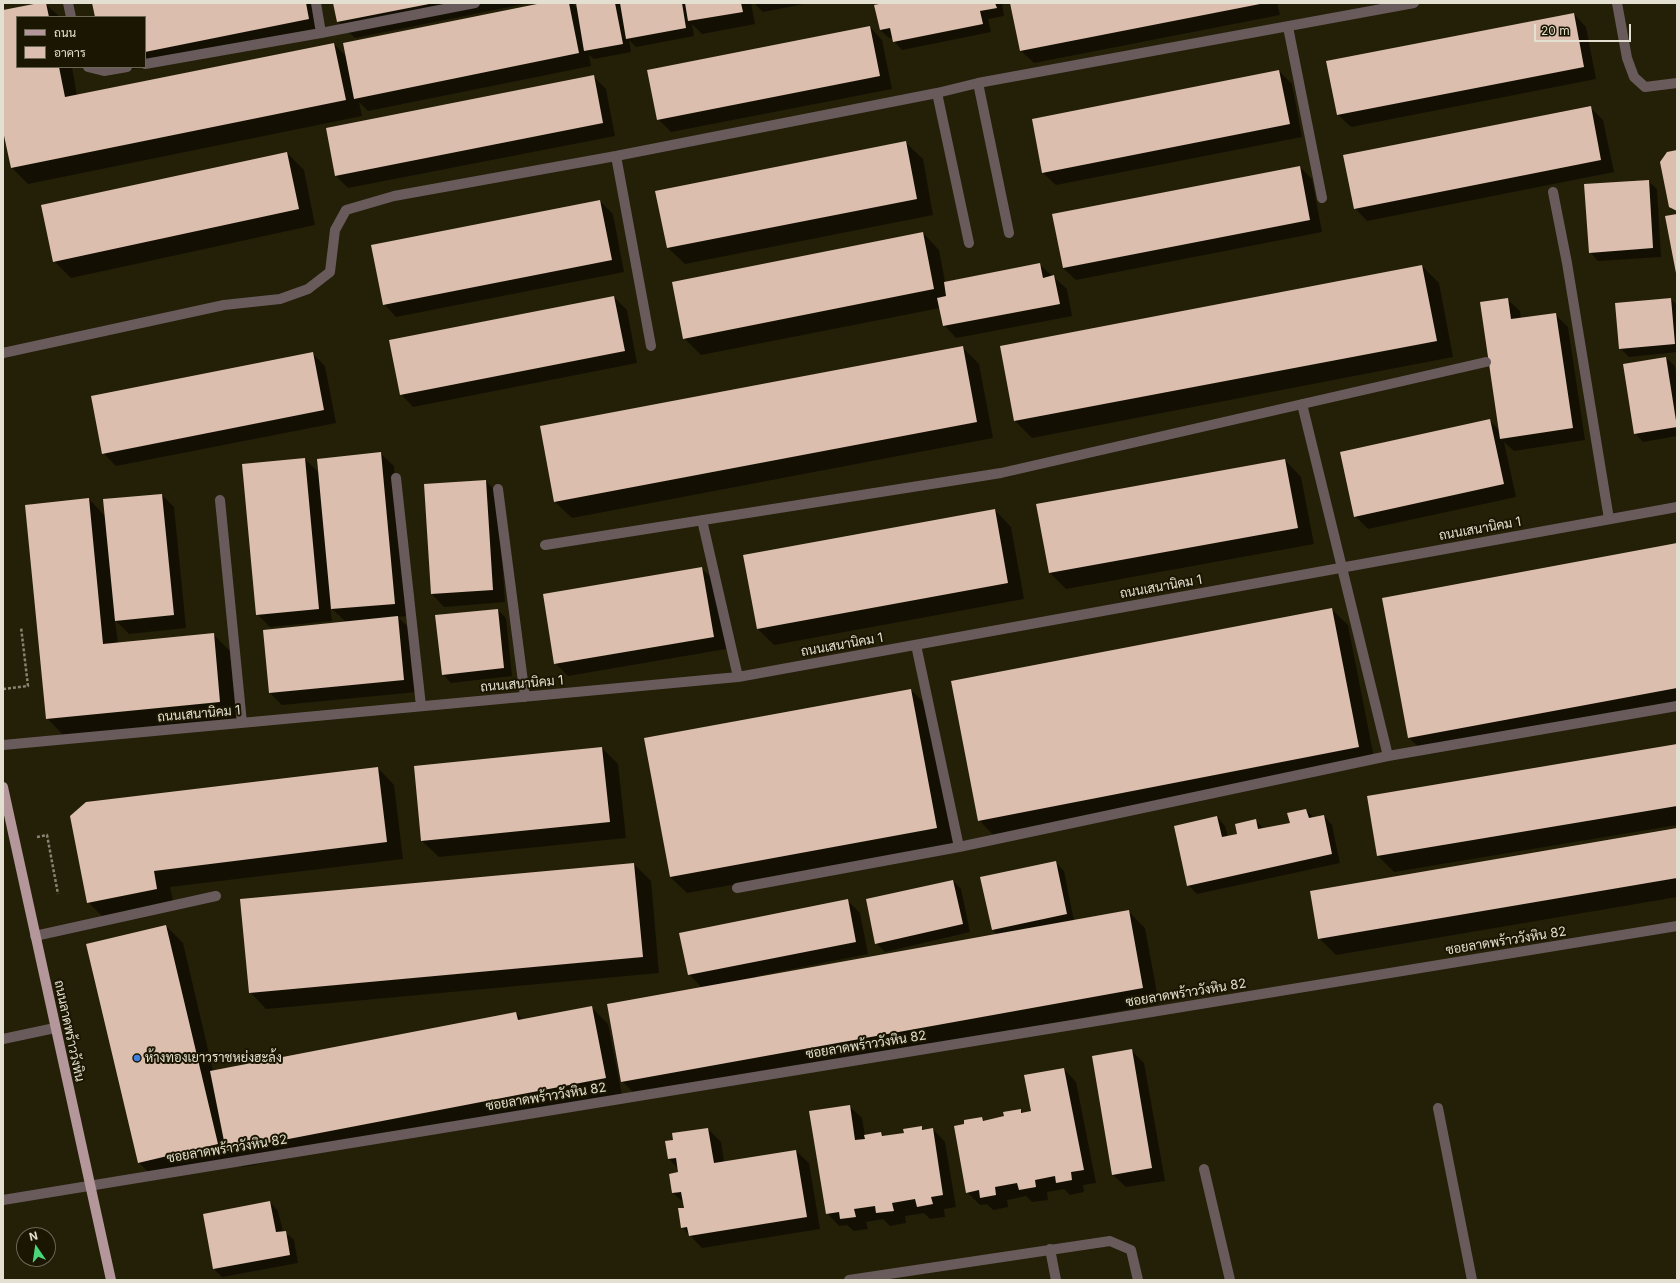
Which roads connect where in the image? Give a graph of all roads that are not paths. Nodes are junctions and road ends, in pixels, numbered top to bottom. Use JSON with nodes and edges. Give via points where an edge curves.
{"nodes":[{"id":1,"x":68,"y":3,"type":"edge"},
{"id":2,"x":316,"y":3,"type":"edge"},
{"id":3,"x":475,"y":3,"type":"edge"},
{"id":4,"x":1414,"y":3,"type":"edge"},
{"id":5,"x":1617,"y":3,"type":"edge"},
{"id":6,"x":71,"y":16,"type":"edge"},
{"id":7,"x":1288,"y":27,"type":"junction"},
{"id":8,"x":321,"y":33,"type":"junction"},
{"id":9,"x":146,"y":64,"type":"edge"},
{"id":10,"x":92,"y":68,"type":"edge"},
{"id":11,"x":121,"y":68,"type":"edge"},
{"id":12,"x":978,"y":83,"type":"junction"},
{"id":13,"x":1677,"y":83,"type":"edge"},
{"id":14,"x":937,"y":93,"type":"junction"},
{"id":15,"x":616,"y":156,"type":"junction"},
{"id":16,"x":1553,"y":192,"type":"dead end"},
{"id":17,"x":1322,"y":198,"type":"dead end"},
{"id":18,"x":1009,"y":233,"type":"dead end"},
{"id":19,"x":969,"y":243,"type":"dead end"},
{"id":20,"x":651,"y":346,"type":"dead end"},
{"id":21,"x":3,"y":353,"type":"edge"},
{"id":22,"x":1486,"y":362,"type":"dead end"},
{"id":23,"x":1302,"y":404,"type":"junction"},
{"id":24,"x":396,"y":478,"type":"dead end"},
{"id":25,"x":498,"y":489,"type":"dead end"},
{"id":26,"x":220,"y":500,"type":"dead end"},
{"id":27,"x":1677,"y":506,"type":"edge"},
{"id":28,"x":1609,"y":519,"type":"junction"},
{"id":29,"x":702,"y":520,"type":"junction"},
{"id":30,"x":545,"y":545,"type":"dead end"},
{"id":31,"x":1342,"y":568,"type":"junction"},
{"id":32,"x":916,"y":645,"type":"junction"},
{"id":33,"x":738,"y":677,"type":"junction"},
{"id":34,"x":525,"y":697,"type":"junction"},
{"id":35,"x":421,"y":706,"type":"junction"},
{"id":36,"x":1677,"y":706,"type":"edge"},
{"id":37,"x":242,"y":723,"type":"junction"},
{"id":38,"x":3,"y":745,"type":"edge"},
{"id":39,"x":1388,"y":756,"type":"junction"},
{"id":40,"x":3,"y":787,"type":"edge"},
{"id":41,"x":959,"y":848,"type":"junction"},
{"id":42,"x":737,"y":888,"type":"dead end"},
{"id":43,"x":216,"y":896,"type":"dead end"},
{"id":44,"x":1677,"y":926,"type":"edge"},
{"id":45,"x":35,"y":936,"type":"junction"},
{"id":46,"x":54,"y":1028,"type":"junction"},
{"id":47,"x":3,"y":1039,"type":"edge"},
{"id":48,"x":1438,"y":1108,"type":"dead end"},
{"id":49,"x":1204,"y":1169,"type":"dead end"},
{"id":50,"x":90,"y":1185,"type":"junction"},
{"id":51,"x":3,"y":1200,"type":"edge"},
{"id":52,"x":1050,"y":1249,"type":"junction"},
{"id":53,"x":896,"y":1276,"type":"edge"},
{"id":54,"x":111,"y":1280,"type":"edge"},
{"id":55,"x":849,"y":1280,"type":"edge"},
{"id":56,"x":1056,"y":1280,"type":"edge"},
{"id":57,"x":1138,"y":1280,"type":"edge"},
{"id":58,"x":1230,"y":1280,"type":"edge"},
{"id":59,"x":1472,"y":1280,"type":"edge"}],
"edges":[{"from":1,"to":6,"type":"street"},
{"from":2,"to":8,"type":"street"},
{"from":3,"to":8,"type":"street"},
{"from":4,"to":7,"type":"street"},
{"from":5,"to":13,"type":"street","via":[[1627,58],[1634,77],[1645,87]]},
{"from":7,"to":12,"type":"street"},
{"from":7,"to":17,"type":"street"},
{"from":8,"to":9,"type":"street"},
{"from":10,"to":11,"type":"street","via":[[104,71]]},
{"from":12,"to":14,"type":"street"},
{"from":12,"to":18,"type":"street"},
{"from":14,"to":15,"type":"street"},
{"from":14,"to":19,"type":"street"},
{"from":15,"to":20,"type":"street"},
{"from":15,"to":21,"type":"street","via":[[394,196],[346,210],[335,230],[330,272],[308,288],[280,299],[224,305]]},
{"from":16,"to":28,"type":"street"},
{"from":22,"to":23,"type":"street"},
{"from":23,"to":29,"type":"street","via":[[1001,473]]},
{"from":23,"to":31,"type":"street"},
{"from":24,"to":35,"type":"street"},
{"from":25,"to":34,"type":"street"},
{"from":26,"to":37,"type":"street"},
{"from":27,"to":28,"type":"street","name":"ถนนเสนานิคม 1"},
{"from":28,"to":31,"type":"street","name":"ถนนเสนานิคม 1"},
{"from":29,"to":30,"type":"street"},
{"from":29,"to":33,"type":"street"},
{"from":31,"to":32,"type":"street","name":"ถนนเสนานิคม 1"},
{"from":31,"to":39,"type":"street"},
{"from":32,"to":33,"type":"street","name":"ถนนเสนานิคม 1"},
{"from":32,"to":41,"type":"street"},
{"from":33,"to":34,"type":"street","name":"ถนนเสนานิคม 1"},
{"from":34,"to":35,"type":"street","name":"ถนนเสนานิคม 1"},
{"from":35,"to":37,"type":"street","name":"ถนนเสนานิคม 1"},
{"from":36,"to":39,"type":"street"},
{"from":37,"to":38,"type":"street","name":"ถนนเสนานิคม 1"},
{"from":39,"to":41,"type":"street"},
{"from":40,"to":45,"type":"main road","name":"ถนนลาดพร้าววังหิน"},
{"from":41,"to":42,"type":"street"},
{"from":43,"to":45,"type":"street"},
{"from":44,"to":50,"type":"street","name":"ซอยลาดพร้าววังหิน 82"},
{"from":45,"to":46,"type":"main road","name":"ถนนลาดพร้าววังหิน"},
{"from":46,"to":47,"type":"street"},
{"from":46,"to":50,"type":"main road","name":"ถนนลาดพร้าววังหิน"},
{"from":48,"to":59,"type":"street"},
{"from":49,"to":58,"type":"street"},
{"from":50,"to":51,"type":"street","name":"ซอยลาดพร้าววังหิน 82"},
{"from":50,"to":54,"type":"main road","name":"ถนนลาดพร้าววังหิน"},
{"from":52,"to":53,"type":"street"},
{"from":52,"to":56,"type":"street"},
{"from":52,"to":57,"type":"street","via":[[1110,1241],[1131,1250]]},
{"from":53,"to":55,"type":"street"}]}
